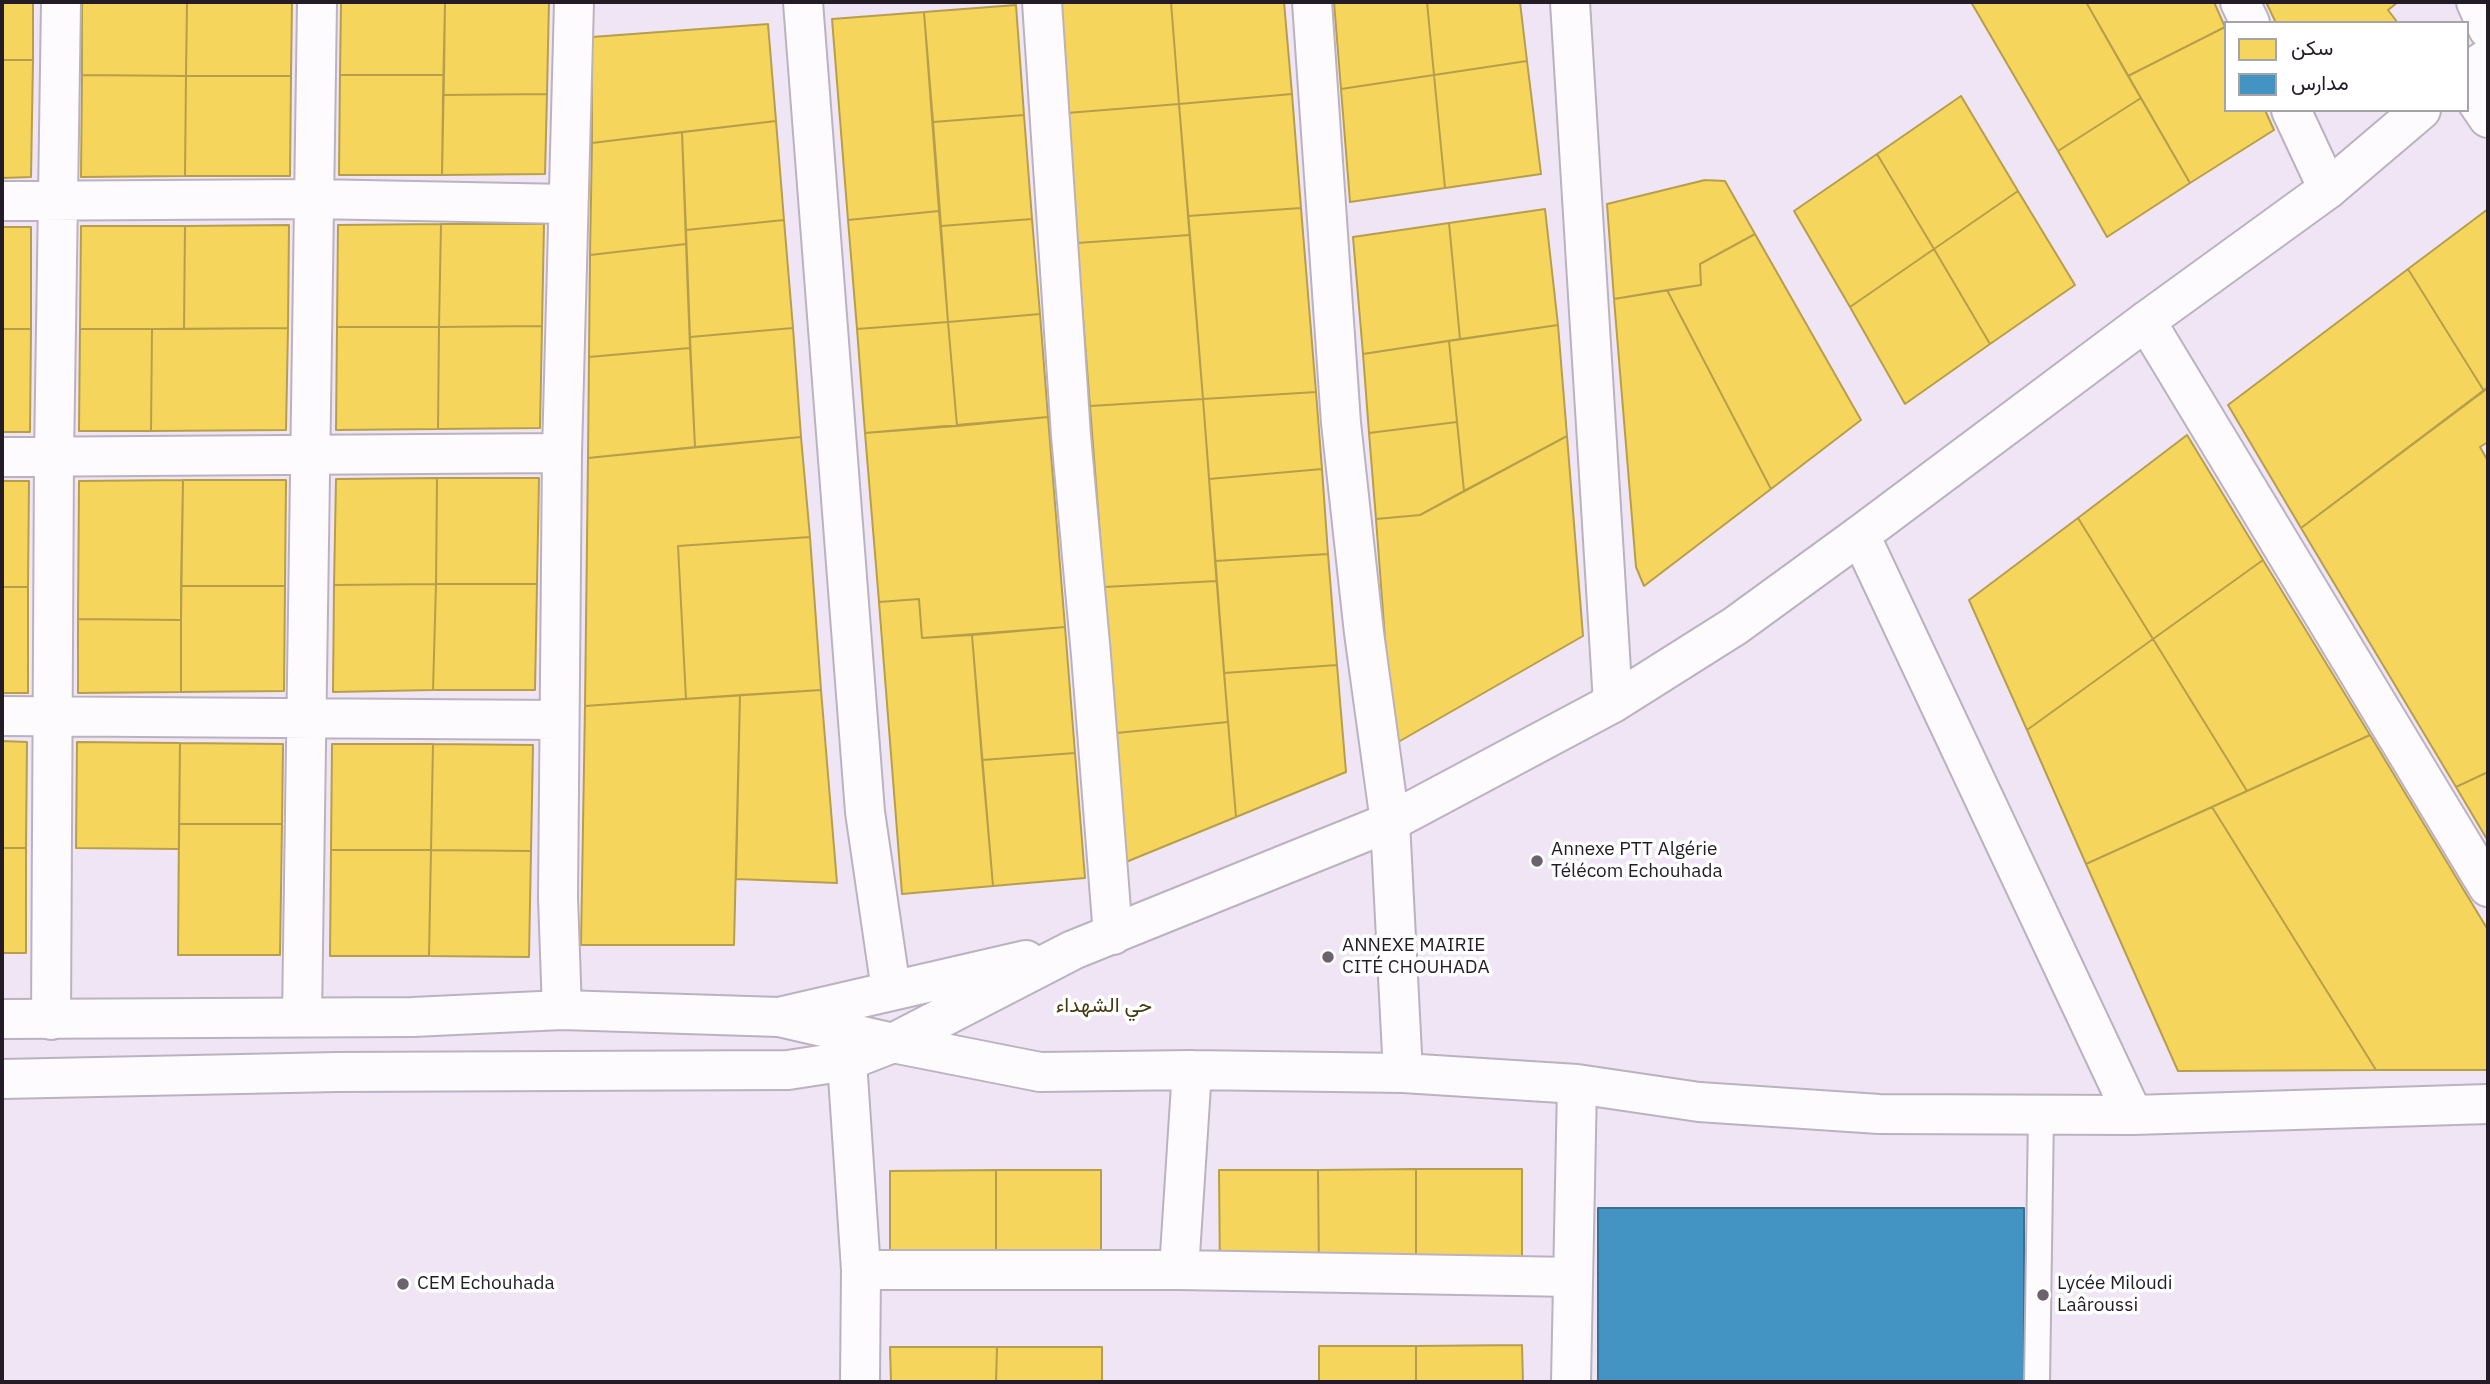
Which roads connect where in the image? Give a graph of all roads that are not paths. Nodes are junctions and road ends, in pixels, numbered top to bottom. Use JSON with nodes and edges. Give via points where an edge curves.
{"nodes":[{"id":1,"x":61,"y":2,"type":"edge"},
{"id":2,"x":317,"y":2,"type":"edge"},
{"id":3,"x":574,"y":2,"type":"edge"},
{"id":4,"x":591,"y":2,"type":"edge"},
{"id":5,"x":803,"y":2,"type":"edge"},
{"id":6,"x":1042,"y":2,"type":"edge"},
{"id":7,"x":1312,"y":2,"type":"edge"},
{"id":8,"x":1570,"y":2,"type":"edge"},
{"id":9,"x":2240,"y":2,"type":"edge"},
{"id":10,"x":2476,"y":2,"type":"edge"},
{"id":11,"x":2249,"y":21,"type":"edge"},
{"id":12,"x":2488,"y":29,"type":"edge"},
{"id":13,"x":2488,"y":58,"type":"edge"},
{"id":14,"x":2469,"y":71,"type":"edge"},
{"id":15,"x":2469,"y":90,"type":"edge"},
{"id":16,"x":2292,"y":112,"type":"edge"},
{"id":17,"x":2419,"y":112,"type":"edge"},
{"id":18,"x":2488,"y":118,"type":"edge"},
{"id":19,"x":2328,"y":189,"type":"junction"},
{"id":20,"x":313,"y":199,"type":"junction"},
{"id":21,"x":57,"y":200,"type":"junction"},
{"id":22,"x":2,"y":201,"type":"edge"},
{"id":23,"x":567,"y":204,"type":"junction"},
{"id":24,"x":2146,"y":321,"type":"junction"},
{"id":25,"x":311,"y":453,"type":"junction"},
{"id":26,"x":562,"y":453,"type":"junction"},
{"id":27,"x":2,"y":457,"type":"edge"},
{"id":28,"x":54,"y":457,"type":"junction"},
{"id":29,"x":1860,"y":535,"type":"junction"},
{"id":30,"x":1613,"y":703,"type":"junction"},
{"id":31,"x":2,"y":716,"type":"edge"},
{"id":32,"x":53,"y":716,"type":"junction"},
{"id":33,"x":308,"y":717,"type":"junction"},
{"id":34,"x":559,"y":720,"type":"junction"},
{"id":35,"x":1390,"y":822,"type":"junction"},
{"id":36,"x":2488,"y":887,"type":"edge"},
{"id":37,"x":1113,"y":935,"type":"junction"},
{"id":38,"x":1073,"y":950,"type":"junction"},
{"id":39,"x":891,"y":990,"type":"junction"},
{"id":40,"x":562,"y":1010,"type":"junction"},
{"id":41,"x":302,"y":1016,"type":"junction"},
{"id":42,"x":779,"y":1017,"type":"junction"},
{"id":43,"x":2,"y":1019,"type":"edge"},
{"id":44,"x":51,"y":1020,"type":"junction"},
{"id":45,"x":893,"y":1043,"type":"junction"},
{"id":46,"x":847,"y":1061,"type":"junction"},
{"id":47,"x":1192,"y":1070,"type":"junction"},
{"id":48,"x":1403,"y":1073,"type":"junction"},
{"id":49,"x":2,"y":1079,"type":"edge"},
{"id":50,"x":1577,"y":1084,"type":"junction"},
{"id":51,"x":2488,"y":1104,"type":"edge"},
{"id":52,"x":2041,"y":1114,"type":"junction"},
{"id":53,"x":2133,"y":1115,"type":"junction"},
{"id":54,"x":861,"y":1269,"type":"junction"},
{"id":55,"x":1179,"y":1270,"type":"junction"},
{"id":56,"x":1573,"y":1276,"type":"junction"},
{"id":57,"x":860,"y":1382,"type":"edge"},
{"id":58,"x":1571,"y":1382,"type":"edge"},
{"id":59,"x":2037,"y":1382,"type":"edge"}],
"edges":[{"from":1,"to":21,"type":"street"},
{"from":2,"to":20,"type":"street"},
{"from":3,"to":4,"type":"street"},
{"from":3,"to":23,"type":"street"},
{"from":5,"to":39,"type":"street","via":[[865,812]]},
{"from":6,"to":37,"type":"street","via":[[1071,436]]},
{"from":7,"to":35,"type":"street","via":[[1341,423]]},
{"from":8,"to":30,"type":"street"},
{"from":9,"to":11,"type":"street"},
{"from":10,"to":12,"type":"street"},
{"from":13,"to":14,"type":"street"},
{"from":15,"to":18,"type":"street"},
{"from":16,"to":19,"type":"street"},
{"from":17,"to":19,"type":"street"},
{"from":19,"to":24,"type":"street"},
{"from":20,"to":21,"type":"street"},
{"from":20,"to":23,"type":"street"},
{"from":20,"to":25,"type":"street"},
{"from":21,"to":22,"type":"street"},
{"from":21,"to":28,"type":"street"},
{"from":23,"to":26,"type":"street"},
{"from":24,"to":29,"type":"street"},
{"from":24,"to":36,"type":"street"},
{"from":25,"to":26,"type":"street"},
{"from":25,"to":28,"type":"street"},
{"from":25,"to":33,"type":"street"},
{"from":26,"to":34,"type":"street"},
{"from":27,"to":28,"type":"street"},
{"from":28,"to":32,"type":"street"},
{"from":29,"to":30,"type":"street","via":[[1735,626]]},
{"from":29,"to":53,"type":"street"},
{"from":30,"to":35,"type":"street"},
{"from":31,"to":32,"type":"street"},
{"from":32,"to":33,"type":"street"},
{"from":32,"to":44,"type":"street"},
{"from":33,"to":34,"type":"street"},
{"from":33,"to":41,"type":"street"},
{"from":34,"to":40,"type":"street"},
{"from":35,"to":37,"type":"street"},
{"from":35,"to":48,"type":"street"},
{"from":37,"to":38,"type":"street"},
{"from":38,"to":39,"type":"street"},
{"from":38,"to":45,"type":"street"},
{"from":39,"to":42,"type":"street"},
{"from":40,"to":41,"type":"street","via":[[413,1017]]},
{"from":40,"to":42,"type":"street"},
{"from":41,"to":44,"type":"street"},
{"from":42,"to":45,"type":"street"},
{"from":43,"to":44,"type":"street"},
{"from":45,"to":46,"type":"street"},
{"from":45,"to":47,"type":"street","via":[[1040,1072]]},
{"from":46,"to":49,"type":"street","via":[[788,1070]]},
{"from":46,"to":54,"type":"street"},
{"from":47,"to":48,"type":"street"},
{"from":47,"to":55,"type":"street"},
{"from":48,"to":50,"type":"street"},
{"from":50,"to":52,"type":"street","via":[[1699,1102],[1851,1112]]},
{"from":50,"to":56,"type":"street"},
{"from":51,"to":53,"type":"street"},
{"from":52,"to":53,"type":"street"},
{"from":52,"to":59,"type":"lane"},
{"from":54,"to":55,"type":"street"},
{"from":54,"to":57,"type":"street"},
{"from":55,"to":56,"type":"street"},
{"from":56,"to":58,"type":"street"}]}
